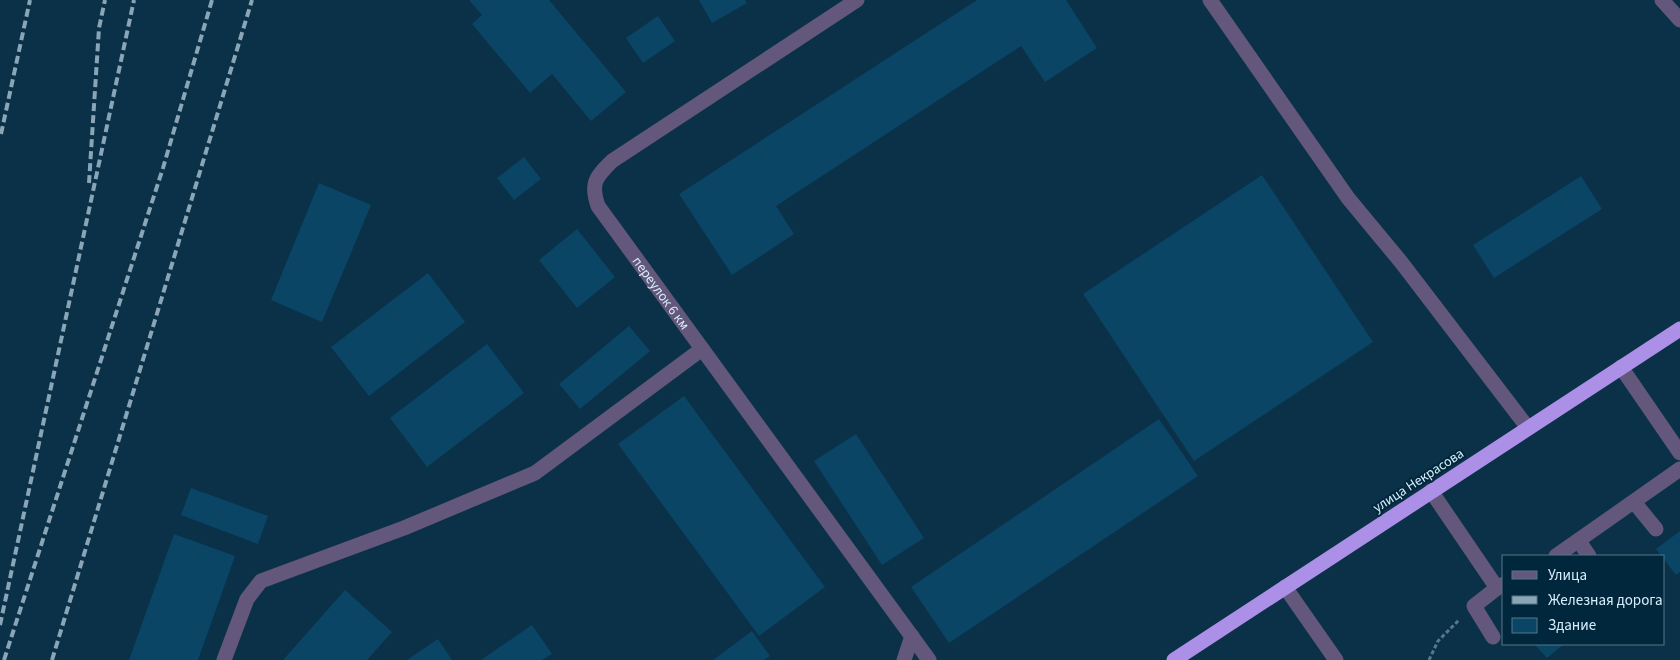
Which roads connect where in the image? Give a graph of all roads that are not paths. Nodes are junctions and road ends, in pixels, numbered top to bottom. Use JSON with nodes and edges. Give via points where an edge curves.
{"nodes":[{"id":1,"x":857,"y":0,"type":"edge"},
{"id":2,"x":1210,"y":0,"type":"edge"},
{"id":3,"x":1662,"y":0,"type":"edge"},
{"id":4,"x":1680,"y":20,"type":"edge"},
{"id":5,"x":1680,"y":329,"type":"edge"},
{"id":6,"x":702,"y":349,"type":"junction"},
{"id":7,"x":1621,"y":367,"type":"junction"},
{"id":8,"x":1528,"y":428,"type":"junction"},
{"id":9,"x":1680,"y":453,"type":"edge"},
{"id":10,"x":1680,"y":469,"type":"edge"},
{"id":11,"x":1431,"y":491,"type":"junction"},
{"id":12,"x":1634,"y":502,"type":"junction"},
{"id":13,"x":1656,"y":529,"type":"dead end"},
{"id":14,"x":1579,"y":541,"type":"junction"},
{"id":15,"x":1558,"y":555,"type":"edge"},
{"id":16,"x":1588,"y":555,"type":"edge"},
{"id":17,"x":1500,"y":586,"type":"edge"},
{"id":18,"x":1285,"y":587,"type":"junction"},
{"id":19,"x":912,"y":636,"type":"junction"},
{"id":20,"x":1493,"y":637,"type":"dead end"},
{"id":21,"x":224,"y":660,"type":"edge"},
{"id":22,"x":904,"y":660,"type":"edge"},
{"id":23,"x":929,"y":660,"type":"edge"},
{"id":24,"x":1174,"y":660,"type":"edge"},
{"id":25,"x":1336,"y":660,"type":"edge"}],
"edges":[{"from":1,"to":6,"type":"street","name":"переулок 6 км","via":[[612,161],[597,175],[593,192],[598,206]]},
{"from":2,"to":8,"type":"street","via":[[1348,198]]},
{"from":3,"to":4,"type":"street"},
{"from":5,"to":7,"type":"highway","name":"улица Некрасова"},
{"from":6,"to":19,"type":"street","name":"переулок 6 км"},
{"from":6,"to":21,"type":"street","via":[[535,473],[404,528],[261,580],[247,599]]},
{"from":7,"to":8,"type":"highway","name":"улица Некрасова"},
{"from":7,"to":9,"type":"street"},
{"from":8,"to":11,"type":"highway","name":"улица Некрасова"},
{"from":10,"to":12,"type":"street"},
{"from":11,"to":17,"type":"street"},
{"from":11,"to":18,"type":"highway","name":"улица Некрасова"},
{"from":12,"to":13,"type":"street"},
{"from":12,"to":14,"type":"street"},
{"from":14,"to":15,"type":"street"},
{"from":14,"to":16,"type":"street"},
{"from":17,"to":20,"type":"street","via":[[1474,606]]},
{"from":18,"to":24,"type":"highway","name":"улица Некрасова"},
{"from":18,"to":25,"type":"street"},
{"from":19,"to":22,"type":"street"},
{"from":19,"to":23,"type":"street","name":"переулок 6 км"}]}
